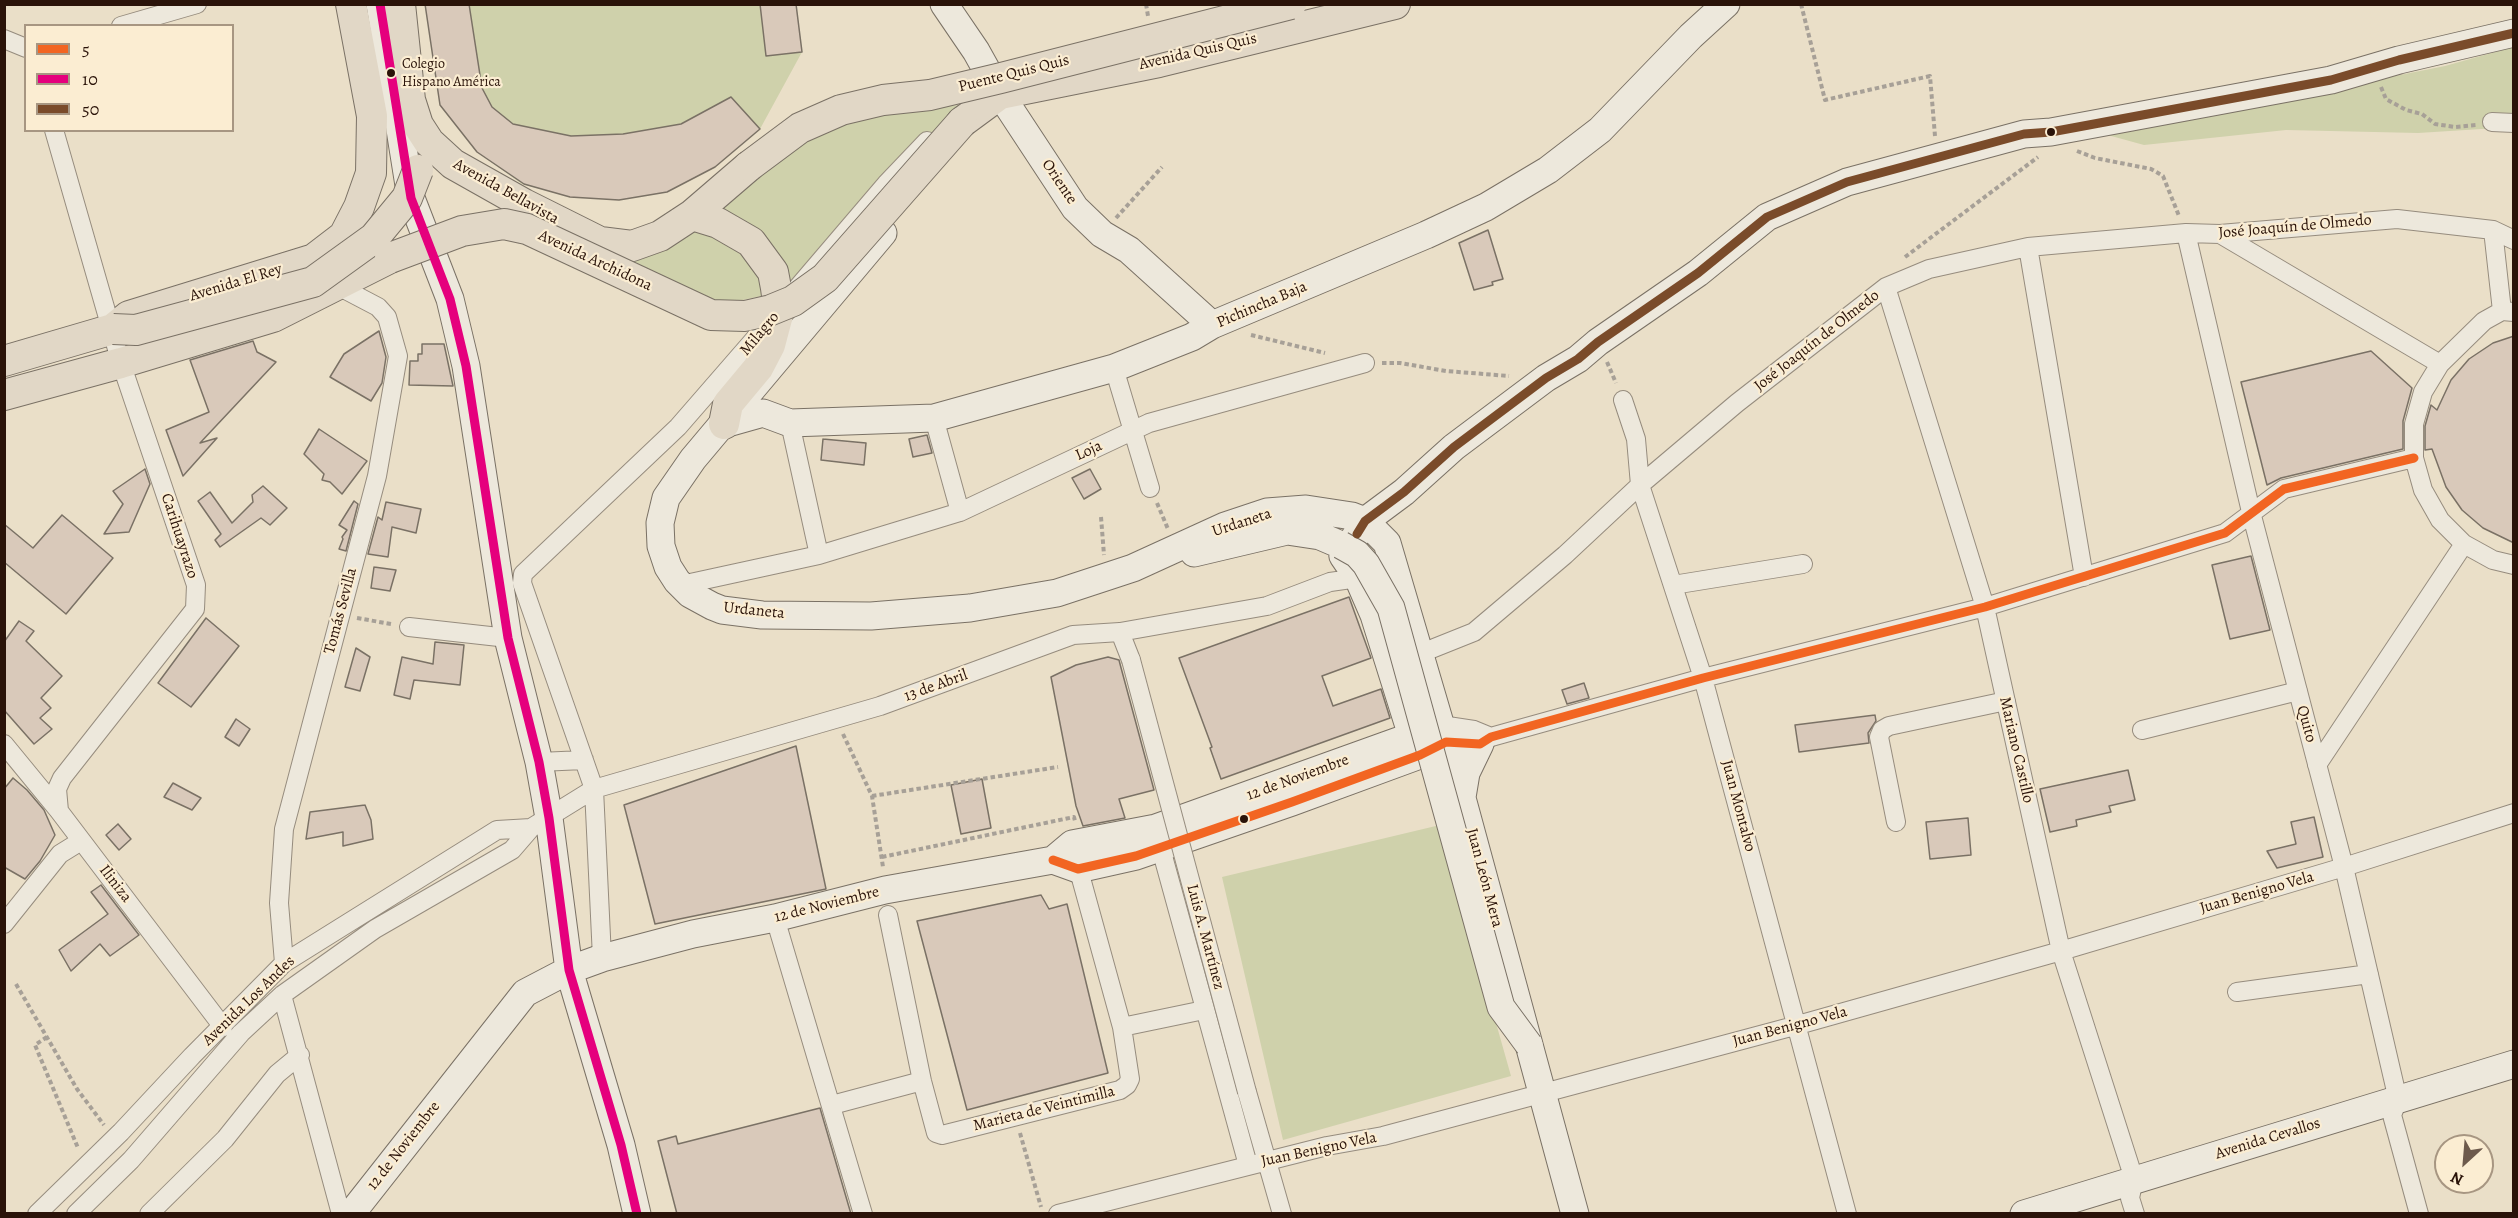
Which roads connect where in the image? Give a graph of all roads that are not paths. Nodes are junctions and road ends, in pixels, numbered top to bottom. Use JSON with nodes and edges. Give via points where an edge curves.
{"nodes":[{"id":1,"x":197,"y":4,"type":"edge"},
{"id":2,"x":351,"y":4,"type":"edge"},
{"id":3,"x":380,"y":4,"type":"edge"},
{"id":4,"x":400,"y":4,"type":"edge"},
{"id":5,"x":944,"y":4,"type":"edge"},
{"id":6,"x":1291,"y":4,"type":"edge"},
{"id":7,"x":1395,"y":4,"type":"edge"},
{"id":8,"x":1726,"y":4,"type":"edge"},
{"id":9,"x":128,"y":24,"type":"edge"},
{"id":10,"x":2514,"y":33,"type":"edge"},
{"id":11,"x":4,"y":39,"type":"edge"},
{"id":12,"x":24,"y":47,"type":"edge"},
{"id":13,"x":995,"y":84,"type":"junction"},
{"id":14,"x":2492,"y":122,"type":"road end"},
{"id":15,"x":2514,"y":123,"type":"edge"},
{"id":16,"x":55,"y":132,"type":"edge"},
{"id":17,"x":429,"y":142,"type":"junction"},
{"id":18,"x":748,"y":166,"type":"joint"},
{"id":19,"x":692,"y":215,"type":"junction"},
{"id":20,"x":2493,"y":230,"type":"junction"},
{"id":21,"x":2186,"y":233,"type":"junction"},
{"id":22,"x":2220,"y":234,"type":"junction"},
{"id":23,"x":2514,"y":240,"type":"edge"},
{"id":24,"x":2028,"y":247,"type":"junction"},
{"id":25,"x":338,"y":286,"type":"junction"},
{"id":26,"x":1886,"y":287,"type":"junction"},
{"id":27,"x":779,"y":311,"type":"junction"},
{"id":28,"x":2508,"y":311,"type":"edge"},
{"id":29,"x":1212,"y":325,"type":"junction"},
{"id":30,"x":112,"y":329,"type":"junction"},
{"id":31,"x":4,"y":361,"type":"edge"},
{"id":32,"x":121,"y":363,"type":"junction"},
{"id":33,"x":1365,"y":363,"type":"dead end"},
{"id":34,"x":2440,"y":363,"type":"junction"},
{"id":35,"x":1114,"y":368,"type":"junction"},
{"id":36,"x":8,"y":400,"type":"edge"},
{"id":37,"x":1623,"y":400,"type":"road end"},
{"id":38,"x":934,"y":418,"type":"junction"},
{"id":39,"x":790,"y":423,"type":"junction"},
{"id":40,"x":724,"y":424,"type":"junction"},
{"id":41,"x":1134,"y":430,"type":"junction"},
{"id":42,"x":2414,"y":458,"type":"junction"},
{"id":43,"x":1422,"y":476,"type":"junction"},
{"id":44,"x":1640,"y":485,"type":"junction"},
{"id":45,"x":1150,"y":488,"type":"road end"},
{"id":46,"x":960,"y":512,"type":"junction"},
{"id":47,"x":2251,"y":512,"type":"junction"},
{"id":48,"x":1365,"y":521,"type":"junction"},
{"id":49,"x":1387,"y":543,"type":"junction"},
{"id":50,"x":2464,"y":544,"type":"junction"},
{"id":51,"x":1342,"y":550,"type":"junction"},
{"id":52,"x":819,"y":555,"type":"junction"},
{"id":53,"x":1803,"y":564,"type":"dead end"},
{"id":54,"x":2514,"y":565,"type":"edge"},
{"id":55,"x":1133,"y":568,"type":"junction"},
{"id":56,"x":2084,"y":577,"type":"junction"},
{"id":57,"x":1358,"y":578,"type":"junction"},
{"id":58,"x":1330,"y":582,"type":"junction"},
{"id":59,"x":681,"y":585,"type":"junction"},
{"id":60,"x":1673,"y":585,"type":"junction"},
{"id":61,"x":1984,"y":607,"type":"junction"},
{"id":62,"x":410,"y":627,"type":"road end"},
{"id":63,"x":1120,"y":632,"type":"junction"},
{"id":64,"x":508,"y":638,"type":"junction"},
{"id":65,"x":1419,"y":654,"type":"junction"},
{"id":66,"x":1703,"y":678,"type":"junction"},
{"id":67,"x":2298,"y":691,"type":"junction"},
{"id":68,"x":2006,"y":701,"type":"junction"},
{"id":69,"x":2142,"y":730,"type":"dead end"},
{"id":70,"x":1443,"y":734,"type":"junction"},
{"id":71,"x":1412,"y":736,"type":"junction"},
{"id":72,"x":1485,"y":740,"type":"junction"},
{"id":73,"x":4,"y":744,"type":"edge"},
{"id":74,"x":584,"y":760,"type":"junction"},
{"id":75,"x":538,"y":762,"type":"junction"},
{"id":76,"x":2317,"y":765,"type":"junction"},
{"id":77,"x":594,"y":789,"type":"junction"},
{"id":78,"x":1462,"y":798,"type":"junction"},
{"id":79,"x":59,"y":811,"type":"junction"},
{"id":80,"x":2514,"y":813,"type":"edge"},
{"id":81,"x":1896,"y":822,"type":"dead end"},
{"id":82,"x":540,"y":823,"type":"junction"},
{"id":83,"x":1157,"y":837,"type":"junction"},
{"id":84,"x":81,"y":841,"type":"junction"},
{"id":85,"x":1071,"y":854,"type":"junction"},
{"id":86,"x":2344,"y":867,"type":"junction"},
{"id":87,"x":886,"y":902,"type":"junction"},
{"id":88,"x":775,"y":918,"type":"junction"},
{"id":89,"x":4,"y":924,"type":"edge"},
{"id":90,"x":2061,"y":951,"type":"junction"},
{"id":91,"x":602,"y":958,"type":"junction"},
{"id":92,"x":284,"y":963,"type":"junction"},
{"id":93,"x":568,"y":970,"type":"junction"},
{"id":94,"x":2369,"y":974,"type":"junction"},
{"id":95,"x":2237,"y":992,"type":"dead end"},
{"id":96,"x":282,"y":995,"type":"junction"},
{"id":97,"x":1204,"y":1010,"type":"junction"},
{"id":98,"x":1798,"y":1025,"type":"junction"},
{"id":99,"x":223,"y":1027,"type":"junction"},
{"id":100,"x":1122,"y":1027,"type":"junction"},
{"id":101,"x":1529,"y":1045,"type":"junction"},
{"id":102,"x":300,"y":1055,"type":"junction"},
{"id":103,"x":2514,"y":1064,"type":"edge"},
{"id":104,"x":2514,"y":1077,"type":"edge"},
{"id":105,"x":922,"y":1081,"type":"junction"},
{"id":106,"x":1543,"y":1094,"type":"junction"},
{"id":107,"x":832,"y":1105,"type":"junction"},
{"id":108,"x":2395,"y":1107,"type":"junction"},
{"id":109,"x":1267,"y":1161,"type":"junction"},
{"id":110,"x":1248,"y":1166,"type":"junction"},
{"id":111,"x":2133,"y":1197,"type":"edge"},
{"id":112,"x":37,"y":1214,"type":"edge"},
{"id":113,"x":75,"y":1214,"type":"edge"},
{"id":114,"x":149,"y":1214,"type":"edge"},
{"id":115,"x":341,"y":1214,"type":"edge"},
{"id":116,"x":351,"y":1214,"type":"edge"},
{"id":117,"x":637,"y":1214,"type":"edge"},
{"id":118,"x":863,"y":1214,"type":"edge"},
{"id":119,"x":1058,"y":1214,"type":"edge"},
{"id":120,"x":1282,"y":1214,"type":"edge"},
{"id":121,"x":1575,"y":1214,"type":"edge"},
{"id":122,"x":1847,"y":1214,"type":"edge"},
{"id":123,"x":2024,"y":1214,"type":"edge"},
{"id":124,"x":2082,"y":1214,"type":"edge"},
{"id":125,"x":2419,"y":1214,"type":"edge"}],
"edges":[{"from":1,"to":9,"type":"street"},
{"from":2,"to":30,"type":"main road","name":"Avenida El Rey","via":[[372,116],[371,173],[344,236],[314,259],[129,316]]},
{"from":3,"to":64,"type":"street","via":[[411,198],[450,299],[466,366]]},
{"from":4,"to":17,"type":"main road","name":"Avenida Bellavista","via":[[410,100],[418,125]]},
{"from":5,"to":13,"type":"street","name":"Oriente"},
{"from":6,"to":18,"type":"main road","name":"Puente Quis Quis","bridge":true,"via":[[1001,78],[841,110],[800,128]]},
{"from":7,"to":13,"type":"main road","name":"Avenida Quis Quis","via":[[1159,62]]},
{"from":8,"to":29,"type":"street","name":"Pichincha Baja","via":[[1600,130],[1548,170],[1486,207],[1426,235]]},
{"from":10,"to":43,"type":"street","via":[[2331,80],[2024,134],[1847,182],[1767,217],[1698,273],[1518,398]]},
{"from":11,"to":12,"type":"street"},
{"from":13,"to":25,"type":"main road","name":"Avenida Archidona","bridge":true,"via":[[825,278],[771,310],[745,316],[711,315],[527,229],[504,224],[462,231],[390,258]]},
{"from":13,"to":27,"type":"street","name":"Milagro","via":[[886,184]]},
{"from":13,"to":29,"type":"street","name":"Oriente","via":[[1075,208],[1102,234],[1129,250]]},
{"from":13,"to":40,"type":"street","name":"Urdaneta"},
{"from":14,"to":15,"type":"street"},
{"from":16,"to":30,"type":"street","name":"Carihuayrazo"},
{"from":17,"to":19,"type":"main road","name":"Avenida Bellavista","via":[[453,164],[600,242],[632,246],[660,236]]},
{"from":17,"to":30,"type":"main road","bridge":true,"via":[[407,198],[374,238],[312,282],[136,330]]},
{"from":18,"to":19,"type":"main road","name":"Avenida Bellavista"},
{"from":19,"to":27,"type":"main road","via":[[718,223],[751,243],[763,256],[772,272]]},
{"from":20,"to":22,"type":"street","name":"José Joaquín de Olmedo","via":[[2397,219]]},
{"from":20,"to":23,"type":"street","name":"José Joaquín de Olmedo"},
{"from":20,"to":28,"type":"street"},
{"from":21,"to":22,"type":"street","name":"José Joaquín de Olmedo"},
{"from":21,"to":24,"type":"street","name":"José Joaquín de Olmedo"},
{"from":21,"to":47,"type":"street","name":"Quito"},
{"from":22,"to":34,"type":"street"},
{"from":24,"to":26,"type":"street","name":"José Joaquín de Olmedo","via":[[1929,270]]},
{"from":24,"to":56,"type":"street"},
{"from":25,"to":32,"type":"main road","name":"Avenida Archidona","via":[[273,317]]},
{"from":25,"to":92,"type":"street","name":"Tomás Sevilla","via":[[383,312],[398,356],[377,476],[284,829],[279,903]]},
{"from":26,"to":44,"type":"street","name":"José Joaquín de Olmedo"},
{"from":26,"to":61,"type":"street","name":"Mariano Castillo"},
{"from":27,"to":40,"type":"main road","via":[[770,345],[758,368],[728,404]]},
{"from":27,"to":74,"type":"street","name":"Milagro","via":[[678,427],[523,574],[522,583]]},
{"from":28,"to":34,"type":"street","via":[[2484,321]]},
{"from":29,"to":35,"type":"street","name":"Pichincha Baja"},
{"from":30,"to":31,"type":"main road","name":"Avenida El Rey"},
{"from":30,"to":32,"type":"street","name":"Carihuayrazo"},
{"from":32,"to":36,"type":"main road"},
{"from":32,"to":79,"type":"street","name":"Carihuayrazo","via":[[196,585],[195,609],[62,778],[57,789]]},
{"from":33,"to":41,"type":"street","name":"Loja"},
{"from":34,"to":42,"type":"street","via":[[2423,392],[2414,424]]},
{"from":35,"to":38,"type":"street","name":"Pichincha Baja"},
{"from":35,"to":41,"type":"street"},
{"from":37,"to":44,"type":"street","name":"Juan Montalvo","via":[[1636,439]]},
{"from":38,"to":39,"type":"street","name":"Pichincha Baja"},
{"from":38,"to":46,"type":"street"},
{"from":39,"to":40,"type":"street","name":"Pichincha Baja","via":[[764,413]]},
{"from":39,"to":52,"type":"street"},
{"from":40,"to":59,"type":"street","name":"Urdaneta","via":[[693,459],[663,508],[661,546],[668,567]]},
{"from":41,"to":45,"type":"street"},
{"from":41,"to":46,"type":"street","name":"Loja"},
{"from":42,"to":47,"type":"street","via":[[2284,489]]},
{"from":42,"to":50,"type":"street","via":[[2423,490],[2440,520]]},
{"from":43,"to":48,"type":"street"},
{"from":43,"to":49,"type":"street"},
{"from":44,"to":60,"type":"street","name":"Juan Montalvo"},
{"from":44,"to":65,"type":"street","name":"José Joaquín de Olmedo","via":[[1474,632]]},
{"from":46,"to":52,"type":"street","name":"Loja"},
{"from":47,"to":56,"type":"street","via":[[2225,533]]},
{"from":47,"to":67,"type":"street","name":"Quito"},
{"from":48,"to":49,"type":"street"},
{"from":48,"to":51,"type":"street"},
{"from":48,"to":55,"type":"street","name":"Urdaneta","via":[[1306,509],[1267,512],[1225,526]]},
{"from":49,"to":57,"type":"street"},
{"from":49,"to":65,"type":"street","name":"Juan León Mera"},
{"from":50,"to":54,"type":"street","via":[[2493,560]]},
{"from":50,"to":76,"type":"street"},
{"from":51,"to":55,"type":"street","via":[[1320,536],[1287,531]]},
{"from":51,"to":57,"type":"street"},
{"from":51,"to":58,"type":"street"},
{"from":51,"to":101,"type":"street","bridge":true,"via":[[1357,554],[1366,564],[1391,608],[1501,1007]]},
{"from":52,"to":59,"type":"street","name":"Loja"},
{"from":53,"to":60,"type":"street"},
{"from":55,"to":59,"type":"street","name":"Urdaneta","via":[[1057,593],[970,609],[872,616],[762,615],[722,610],[701,601]]},
{"from":56,"to":61,"type":"street"},
{"from":57,"to":58,"type":"street","name":"13 de Abril"},
{"from":57,"to":71,"type":"street","via":[[1374,615]]},
{"from":58,"to":63,"type":"street","name":"13 de Abril","via":[[1267,606]]},
{"from":60,"to":66,"type":"street","name":"Juan Montalvo"},
{"from":61,"to":66,"type":"street"},
{"from":61,"to":68,"type":"street","name":"Mariano Castillo"},
{"from":62,"to":64,"type":"street"},
{"from":63,"to":77,"type":"street","name":"13 de Abril","via":[[1073,635],[880,706]]},
{"from":63,"to":109,"type":"street","name":"Luis A. Martínez","bridge":true,"via":[[1131,660]]},
{"from":64,"to":75,"type":"street"},
{"from":65,"to":70,"type":"street","name":"Juan León Mera"},
{"from":66,"to":72,"type":"street"},
{"from":66,"to":98,"type":"street","name":"Juan Montalvo"},
{"from":67,"to":69,"type":"street"},
{"from":67,"to":76,"type":"street","name":"Quito"},
{"from":68,"to":81,"type":"street","via":[[1882,730],[1879,737]]},
{"from":68,"to":90,"type":"street","name":"Mariano Castillo"},
{"from":70,"to":71,"type":"street","name":"12 de Noviembre"},
{"from":70,"to":72,"type":"street","via":[[1474,730]]},
{"from":70,"to":78,"type":"street","name":"Juan León Mera"},
{"from":70,"to":83,"type":"street","name":"12 de Noviembre","via":[[1420,755],[1292,802]]},
{"from":71,"to":83,"type":"street","name":"12 de Noviembre"},
{"from":72,"to":78,"type":"street","via":[[1466,773]]},
{"from":73,"to":79,"type":"street","name":"Iliniza"},
{"from":74,"to":75,"type":"street"},
{"from":74,"to":77,"type":"street"},
{"from":75,"to":82,"type":"street"},
{"from":76,"to":86,"type":"street","name":"Quito"},
{"from":77,"to":82,"type":"street","name":"13 de Abril"},
{"from":77,"to":91,"type":"street"},
{"from":78,"to":101,"type":"street","name":"Juan León Mera"},
{"from":79,"to":84,"type":"street","name":"Iliniza"},
{"from":80,"to":86,"type":"street","name":"Juan Benigno Vela"},
{"from":82,"to":92,"type":"street","name":"Avenida Los Andes","via":[[497,830]]},
{"from":82,"to":93,"type":"street"},
{"from":82,"to":96,"type":"street","name":"Avenida Los Andes","via":[[513,850],[375,929]]},
{"from":83,"to":85,"type":"street","name":"12 de Noviembre","via":[[1136,856]]},
{"from":83,"to":97,"type":"street","name":"Luis A. Martínez"},
{"from":84,"to":89,"type":"street","via":[[60,854]]},
{"from":84,"to":99,"type":"street","name":"Iliniza"},
{"from":85,"to":87,"type":"street","name":"12 de Noviembre"},
{"from":85,"to":100,"type":"street","name":"Marieta de Veintimilla"},
{"from":86,"to":90,"type":"street","name":"Juan Benigno Vela"},
{"from":86,"to":94,"type":"street","name":"Quito"},
{"from":87,"to":88,"type":"street","name":"12 de Noviembre"},
{"from":87,"to":105,"type":"street","name":"Marieta de Veintimilla"},
{"from":88,"to":91,"type":"street","name":"12 de Noviembre"},
{"from":88,"to":107,"type":"street"},
{"from":90,"to":98,"type":"street","name":"Juan Benigno Vela"},
{"from":90,"to":111,"type":"street","name":"Mariano Castillo"},
{"from":91,"to":93,"type":"street","name":"12 de Noviembre"},
{"from":92,"to":99,"type":"street","name":"Avenida Los Andes"},
{"from":93,"to":116,"type":"street","name":"12 de Noviembre","via":[[525,993]]},
{"from":93,"to":117,"type":"street","via":[[621,1145]]},
{"from":94,"to":95,"type":"street"},
{"from":94,"to":108,"type":"street","name":"Quito"},
{"from":96,"to":102,"type":"street"},
{"from":96,"to":113,"type":"street","name":"Avenida Los Andes","via":[[241,1033],[131,1160]]},
{"from":97,"to":100,"type":"street"},
{"from":97,"to":110,"type":"street","name":"Luis A. Martínez"},
{"from":98,"to":106,"type":"street","name":"Juan Benigno Vela"},
{"from":98,"to":122,"type":"street","name":"Juan Montalvo"},
{"from":99,"to":112,"type":"street","name":"Avenida Los Andes"},
{"from":100,"to":105,"type":"street","name":"Marieta de Veintimilla","via":[[1130,1079],[1120,1090],[942,1135],[936,1133]]},
{"from":101,"to":106,"type":"street","name":"Juan León Mera"},
{"from":102,"to":114,"type":"street","via":[[277,1074],[225,1139]]},
{"from":102,"to":115,"type":"street"},
{"from":103,"to":108,"type":"street","name":"Avenida Cevallos"},
{"from":104,"to":108,"type":"street","name":"Avenida Cevallos"},
{"from":105,"to":107,"type":"street"},
{"from":106,"to":109,"type":"street","name":"Juan Benigno Vela","via":[[1383,1136]]},
{"from":106,"to":121,"type":"street","name":"Juan León Mera"},
{"from":107,"to":118,"type":"street"},
{"from":108,"to":111,"type":"street","name":"Avenida Cevallos"},
{"from":108,"to":125,"type":"street","name":"Quito"},
{"from":109,"to":110,"type":"street","name":"Juan Benigno Vela"},
{"from":109,"to":120,"type":"street","name":"Luis A. Martínez"},
{"from":110,"to":119,"type":"street","name":"Juan Benigno Vela"},
{"from":111,"to":123,"type":"street","name":"Avenida Cevallos"},
{"from":111,"to":124,"type":"street","name":"Avenida Cevallos"}]}
